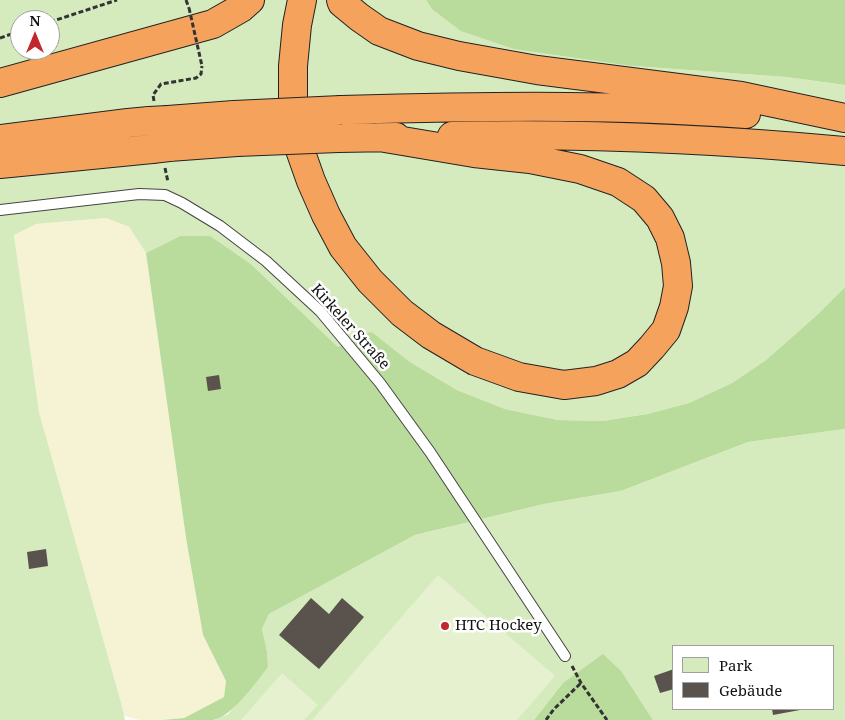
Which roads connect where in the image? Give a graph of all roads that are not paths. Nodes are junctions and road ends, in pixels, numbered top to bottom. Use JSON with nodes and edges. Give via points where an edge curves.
{"nodes":[{"id":1,"x":250,"y":0,"type":"edge"},
{"id":2,"x":302,"y":0,"type":"edge"},
{"id":3,"x":341,"y":0,"type":"edge"},
{"id":4,"x":0,"y":83,"type":"edge"},
{"id":5,"x":845,"y":119,"type":"edge"},
{"id":6,"x":379,"y":137,"type":"junction"},
{"id":7,"x":0,"y":139,"type":"edge"},
{"id":8,"x":845,"y":151,"type":"edge"},
{"id":9,"x":0,"y":164,"type":"edge"},
{"id":10,"x":0,"y":210,"type":"edge"},
{"id":11,"x":565,"y":656,"type":"road end"}],
"edges":[{"from":1,"to":4,"type":"highway","via":[[213,24]]},
{"from":2,"to":6,"type":"highway","via":[[293,90],[299,147],[318,198],[343,247],[370,281],[402,313],[431,336],[474,361],[519,377],[564,385],[618,374],[636,363],[666,330],[678,286],[676,263],[670,238],[660,218],[644,199],[618,182],[580,168]]},
{"from":3,"to":5,"type":"highway","via":[[359,18],[379,31],[418,46],[459,56],[537,70],[741,96]]},
{"from":5,"to":7,"type":"highway","bridge":true,"via":[[670,109],[460,107],[234,115],[128,123]]},
{"from":6,"to":8,"type":"highway","via":[[572,136]]},
{"from":6,"to":9,"type":"highway","bridge":true,"via":[[237,142]]},
{"from":10,"to":11,"type":"lane","name":"Kirkeler Straße","via":[[139,194],[165,195],[220,226],[266,261],[320,311],[380,383],[430,452]]}]}
